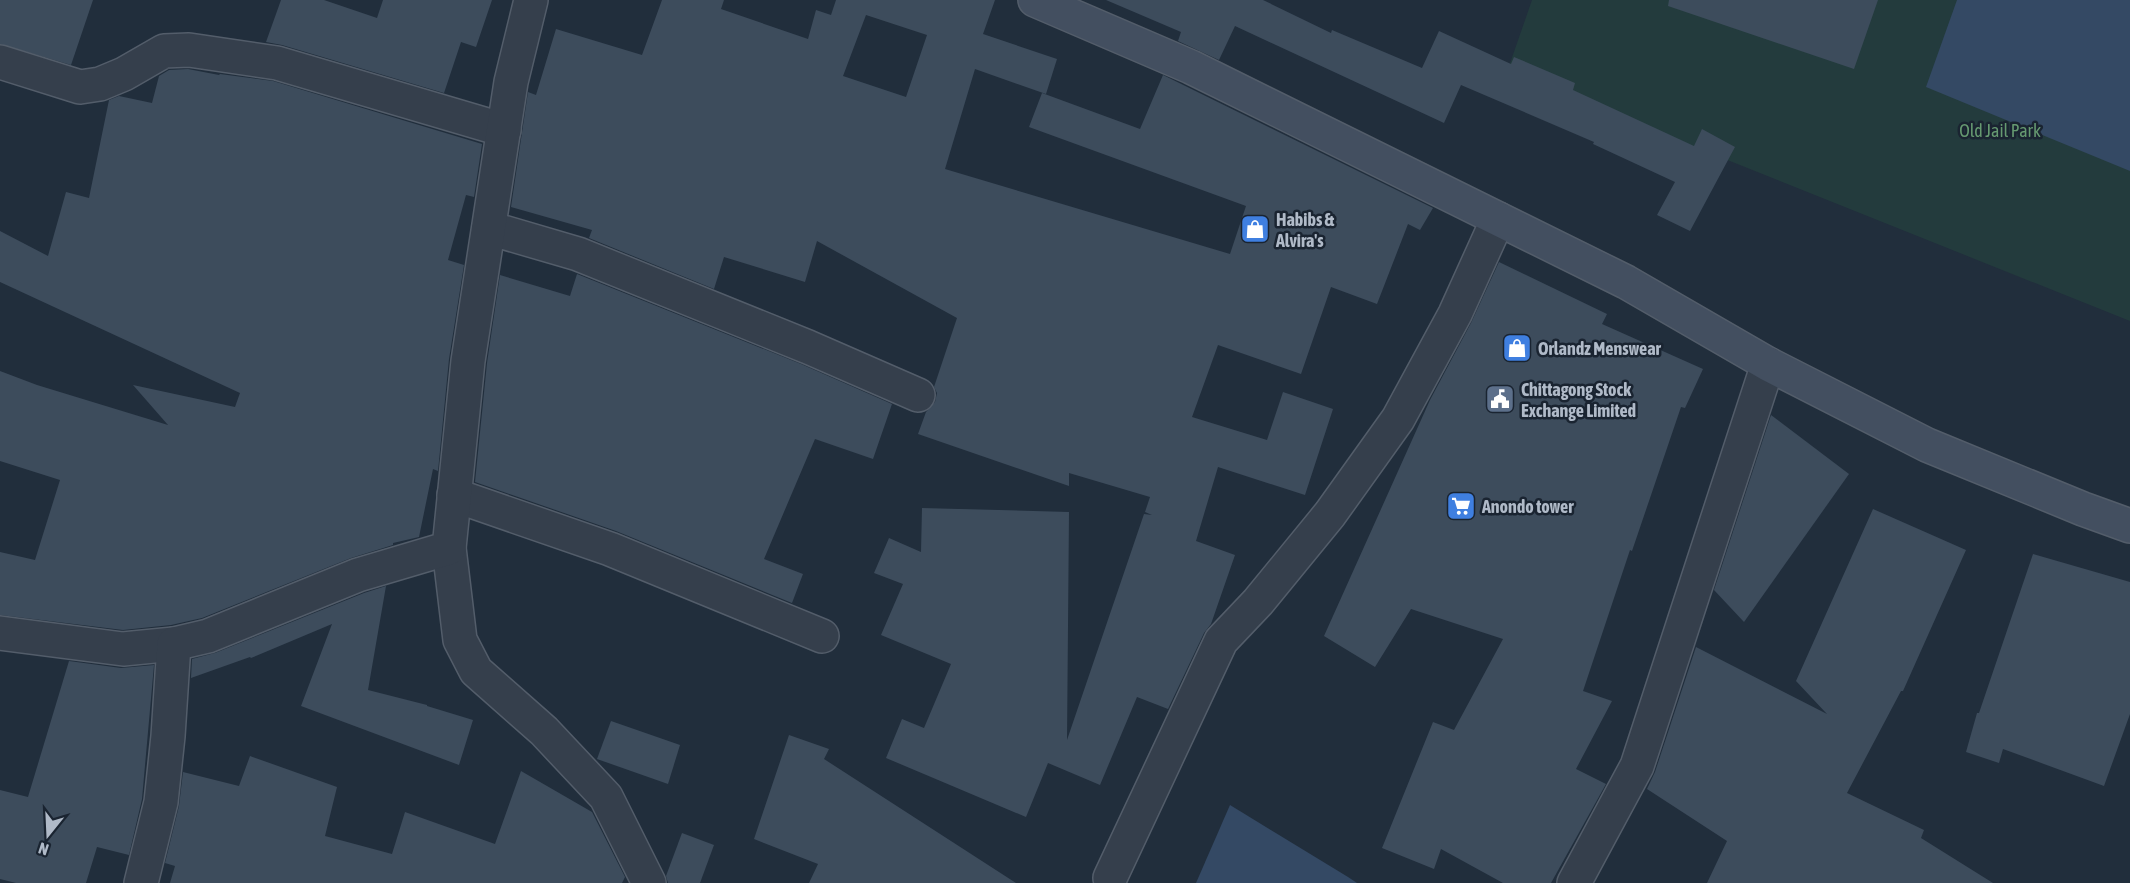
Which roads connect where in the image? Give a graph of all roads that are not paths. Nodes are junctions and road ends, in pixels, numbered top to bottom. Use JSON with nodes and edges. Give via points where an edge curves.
{"nodes":[{"id":1,"x":531,"y":0,"type":"edge"},
{"id":2,"x":1035,"y":0,"type":"edge"},
{"id":3,"x":0,"y":62,"type":"edge"},
{"id":4,"x":504,"y":130,"type":"junction"},
{"id":5,"x":1498,"y":219,"type":"junction"},
{"id":6,"x":489,"y":228,"type":"junction"},
{"id":7,"x":1768,"y":364,"type":"junction"},
{"id":8,"x":918,"y":395,"type":"dead end"},
{"id":9,"x":454,"y":495,"type":"junction"},
{"id":10,"x":2130,"y":526,"type":"edge"},
{"id":11,"x":449,"y":548,"type":"junction"},
{"id":12,"x":0,"y":633,"type":"edge"},
{"id":13,"x":822,"y":636,"type":"dead end"},
{"id":14,"x":174,"y":644,"type":"junction"},
{"id":15,"x":1110,"y":878,"type":"dead end"},
{"id":16,"x":644,"y":880,"type":"edge"},
{"id":17,"x":141,"y":883,"type":"edge"},
{"id":18,"x":1574,"y":883,"type":"edge"}],
"edges":[{"from":1,"to":4,"type":"street"},
{"from":2,"to":5,"type":"main road","via":[[1191,67]]},
{"from":3,"to":4,"type":"street","via":[[80,87],[124,74],[164,51],[189,50],[278,63]]},
{"from":4,"to":6,"type":"street"},
{"from":5,"to":7,"type":"main road","via":[[1626,282]]},
{"from":5,"to":15,"type":"street","via":[[1455,314],[1398,418],[1330,514],[1221,641]]},
{"from":6,"to":8,"type":"street","via":[[578,254]]},
{"from":6,"to":9,"type":"street","via":[[468,361]]},
{"from":7,"to":10,"type":"main road","via":[[1927,445]]},
{"from":7,"to":18,"type":"street","via":[[1637,766]]},
{"from":9,"to":11,"type":"street"},
{"from":9,"to":13,"type":"street","via":[[610,549]]},
{"from":11,"to":14,"type":"street","via":[[358,575],[208,636]]},
{"from":11,"to":16,"type":"street","via":[[460,640],[476,671],[544,731],[606,797]]},
{"from":12,"to":14,"type":"street","via":[[123,649]]},
{"from":14,"to":17,"type":"street","via":[[161,802]]}]}
